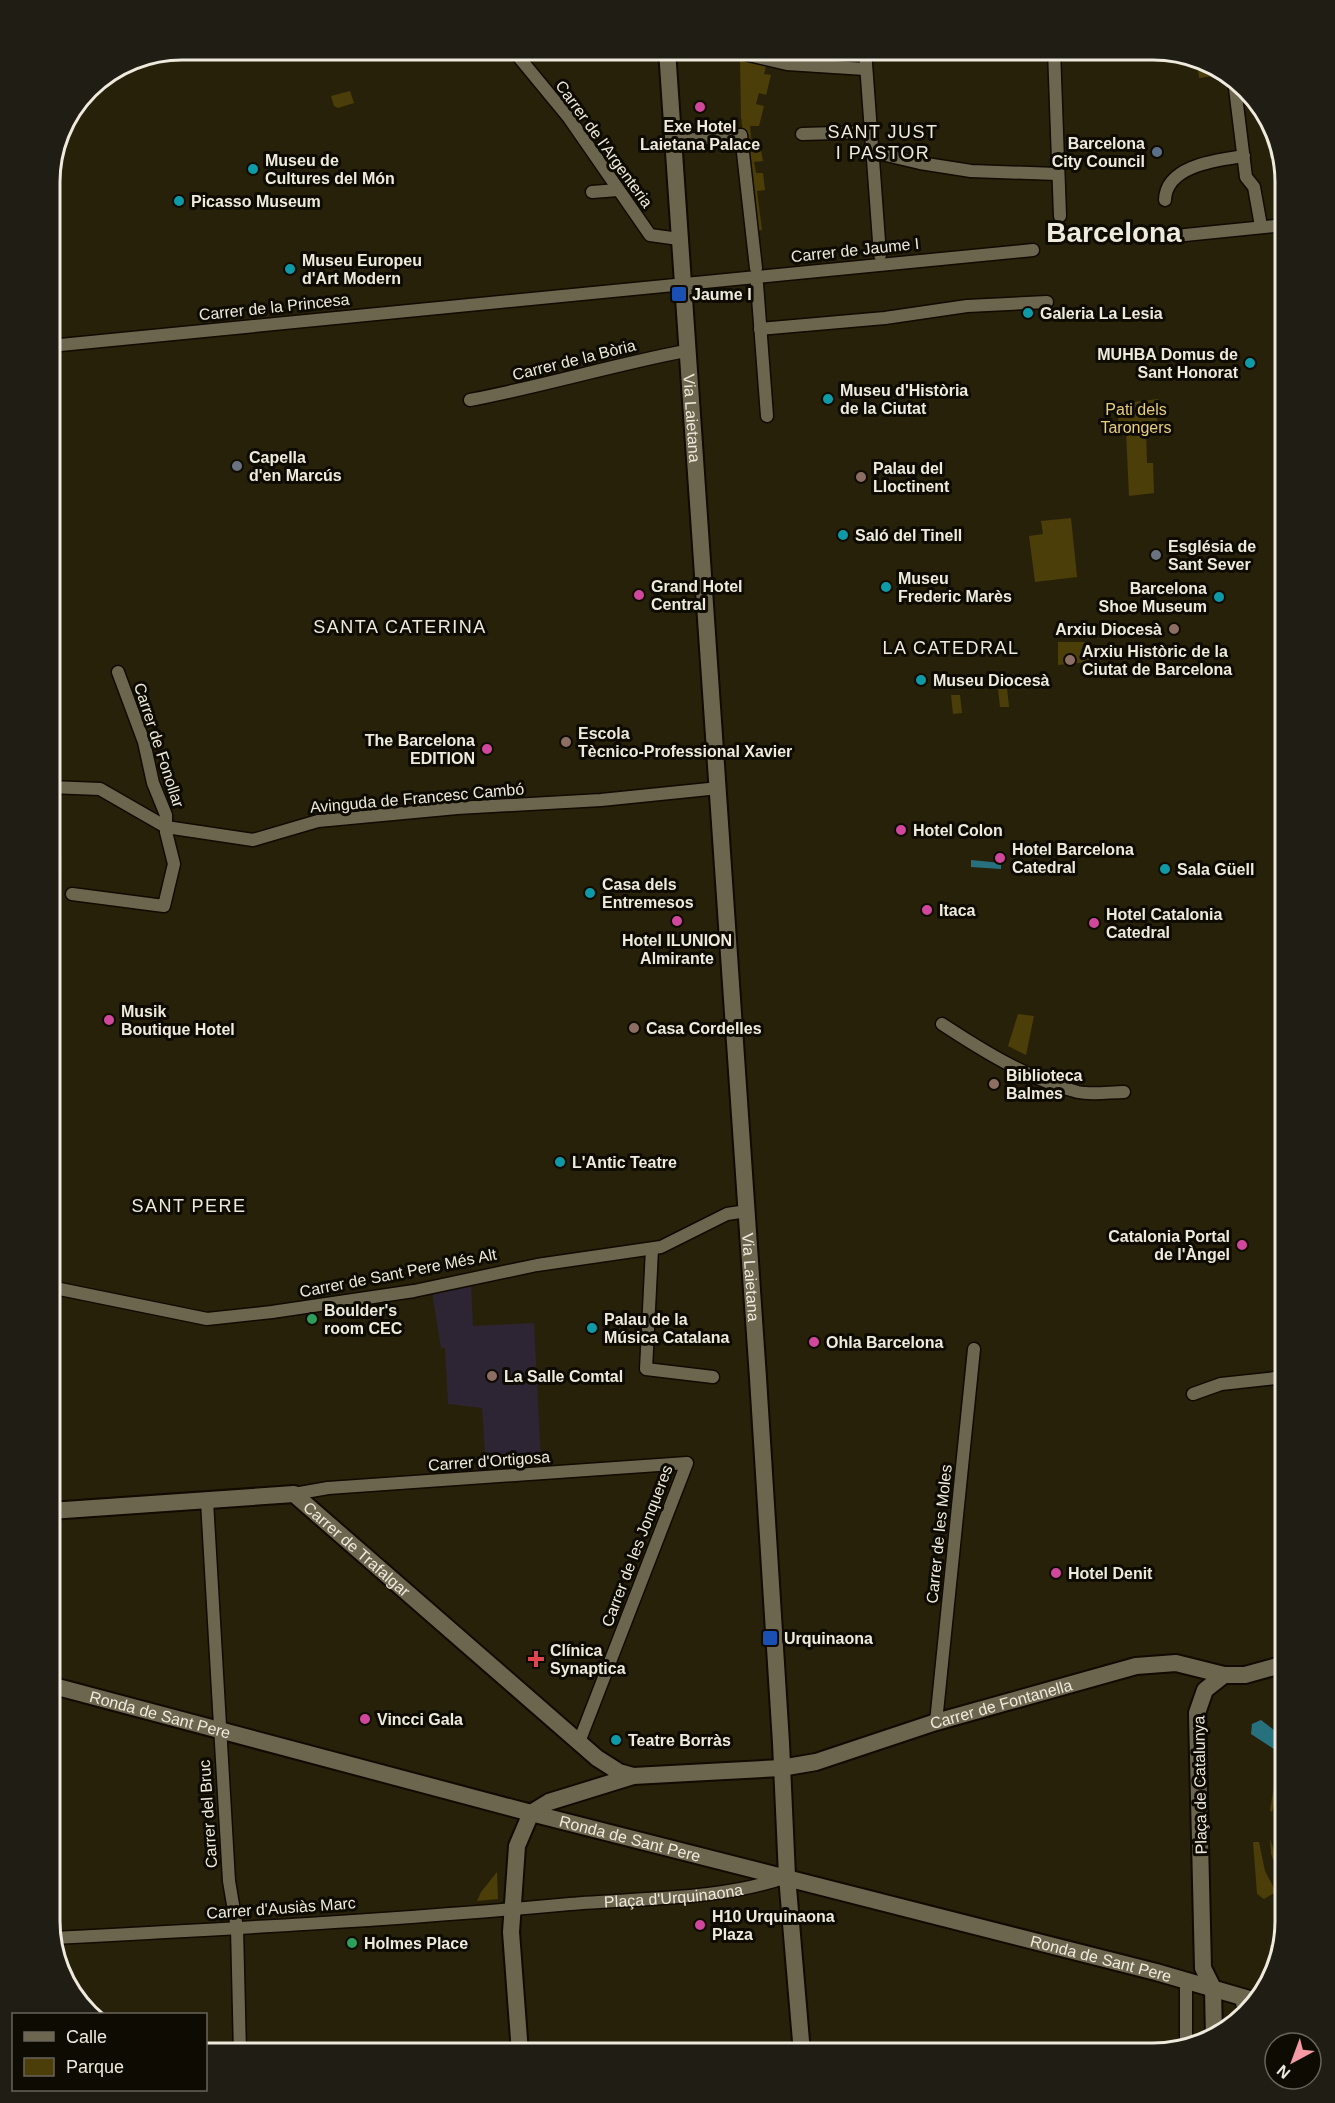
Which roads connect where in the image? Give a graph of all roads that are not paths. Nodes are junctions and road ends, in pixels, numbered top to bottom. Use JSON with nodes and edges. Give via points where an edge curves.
{"nodes":[{"id":1,"x":521,"y":60,"type":"edge"},
{"id":2,"x":668,"y":60,"type":"edge"},
{"id":3,"x":770,"y":60,"type":"edge"},
{"id":4,"x":865,"y":60,"type":"edge"},
{"id":5,"x":1054,"y":60,"type":"edge"},
{"id":6,"x":865,"y":69,"type":"junction"},
{"id":7,"x":1237,"y":93,"type":"edge"},
{"id":8,"x":871,"y":132,"type":"junction"},
{"id":9,"x":802,"y":134,"type":"dead end"},
{"id":10,"x":673,"y":141,"type":"junction"},
{"id":11,"x":873,"y":152,"type":"junction"},
{"id":12,"x":1244,"y":156,"type":"junction"},
{"id":13,"x":1057,"y":174,"type":"junction"},
{"id":14,"x":618,"y":190,"type":"junction"},
{"id":15,"x":592,"y":192,"type":"dead end"},
{"id":16,"x":1165,"y":200,"type":"dead end"},
{"id":17,"x":1060,"y":216,"type":"dead end"},
{"id":18,"x":1275,"y":225,"type":"edge"},
{"id":19,"x":1261,"y":226,"type":"junction"},
{"id":20,"x":1175,"y":236,"type":"dead end"},
{"id":21,"x":679,"y":239,"type":"junction"},
{"id":22,"x":1033,"y":250,"type":"dead end"},
{"id":23,"x":880,"y":255,"type":"dead end"},
{"id":24,"x":756,"y":268,"type":"dead end"},
{"id":25,"x":757,"y":284,"type":"dead end"},
{"id":26,"x":681,"y":285,"type":"junction"},
{"id":27,"x":1047,"y":302,"type":"dead end"},
{"id":28,"x":760,"y":329,"type":"junction"},
{"id":29,"x":60,"y":345,"type":"edge"},
{"id":30,"x":685,"y":351,"type":"junction"},
{"id":31,"x":470,"y":400,"type":"dead end"},
{"id":32,"x":767,"y":416,"type":"dead end"},
{"id":33,"x":118,"y":672,"type":"dead end"},
{"id":34,"x":60,"y":786,"type":"edge"},
{"id":35,"x":719,"y":788,"type":"junction"},
{"id":36,"x":166,"y":827,"type":"junction"},
{"id":37,"x":72,"y":894,"type":"dead end"},
{"id":38,"x":942,"y":1024,"type":"dead end"},
{"id":39,"x":1124,"y":1092,"type":"dead end"},
{"id":40,"x":747,"y":1210,"type":"junction"},
{"id":41,"x":652,"y":1249,"type":"junction"},
{"id":42,"x":60,"y":1289,"type":"edge"},
{"id":43,"x":974,"y":1349,"type":"dead end"},
{"id":44,"x":713,"y":1377,"type":"dead end"},
{"id":45,"x":1275,"y":1378,"type":"edge"},
{"id":46,"x":1193,"y":1394,"type":"dead end"},
{"id":47,"x":687,"y":1463,"type":"joint"},
{"id":48,"x":294,"y":1494,"type":"junction"},
{"id":49,"x":207,"y":1501,"type":"junction"},
{"id":50,"x":60,"y":1510,"type":"edge"},
{"id":51,"x":1275,"y":1667,"type":"edge"},
{"id":52,"x":1224,"y":1675,"type":"junction"},
{"id":53,"x":60,"y":1688,"type":"edge"},
{"id":54,"x":936,"y":1722,"type":"junction"},
{"id":55,"x":219,"y":1731,"type":"junction"},
{"id":56,"x":579,"y":1742,"type":"junction"},
{"id":57,"x":781,"y":1767,"type":"junction"},
{"id":58,"x":633,"y":1776,"type":"junction"},
{"id":59,"x":531,"y":1813,"type":"junction"},
{"id":60,"x":787,"y":1876,"type":"junction"},
{"id":61,"x":512,"y":1910,"type":"junction"},
{"id":62,"x":237,"y":1928,"type":"junction"},
{"id":63,"x":61,"y":1938,"type":"edge"},
{"id":64,"x":1203,"y":1968,"type":"junction"},
{"id":65,"x":1186,"y":1980,"type":"junction"},
{"id":66,"x":1213,"y":1988,"type":"junction"},
{"id":67,"x":1244,"y":2003,"type":"edge"},
{"id":68,"x":1214,"y":2027,"type":"edge"},
{"id":69,"x":1186,"y":2039,"type":"edge"},
{"id":70,"x":240,"y":2043,"type":"edge"},
{"id":71,"x":519,"y":2043,"type":"edge"},
{"id":72,"x":800,"y":2043,"type":"edge"}],
"edges":[{"from":1,"to":14,"type":"street","name":"Carrer de l'Argenteria"},
{"from":2,"to":10,"type":"main road","name":"Via Laietana"},
{"from":3,"to":6,"type":"street"},
{"from":4,"to":6,"type":"street"},
{"from":5,"to":13,"type":"street"},
{"from":6,"to":8,"type":"street"},
{"from":7,"to":12,"type":"street"},
{"from":8,"to":9,"type":"street"},
{"from":8,"to":11,"type":"street"},
{"from":10,"to":21,"type":"main road","name":"Via Laietana"},
{"from":10,"to":24,"type":"street","via":[[741,135]]},
{"from":11,"to":13,"type":"street","via":[[971,171]]},
{"from":11,"to":23,"type":"street"},
{"from":12,"to":16,"type":"street","via":[[1201,163],[1172,181]]},
{"from":12,"to":19,"type":"street","via":[[1246,177],[1254,187]]},
{"from":13,"to":17,"type":"street"},
{"from":14,"to":15,"type":"street"},
{"from":14,"to":21,"type":"street","name":"Carrer de l'Argenteria","via":[[650,235]]},
{"from":18,"to":19,"type":"street"},
{"from":19,"to":20,"type":"street"},
{"from":21,"to":26,"type":"main road","name":"Via Laietana"},
{"from":22,"to":26,"type":"street","name":"Carrer de Jaume I"},
{"from":25,"to":28,"type":"street"},
{"from":26,"to":29,"type":"street","name":"Carrer de la Princesa"},
{"from":26,"to":30,"type":"main road","name":"Via Laietana"},
{"from":27,"to":28,"type":"street","via":[[967,306]]},
{"from":28,"to":32,"type":"street"},
{"from":30,"to":31,"type":"street","name":"Carrer de la Bòria"},
{"from":30,"to":35,"type":"main road","name":"Via Laietana"},
{"from":33,"to":36,"type":"street","name":"Carrer de Fonollar","via":[[144,742],[153,783],[166,815]]},
{"from":34,"to":36,"type":"street","via":[[100,789]]},
{"from":35,"to":36,"type":"street","name":"Avinguda de Francesc Cambó","via":[[318,821],[253,840]]},
{"from":35,"to":40,"type":"main road","name":"Via Laietana"},
{"from":36,"to":37,"type":"street","name":"Carrer de Fonollar","via":[[174,864],[164,906]]},
{"from":38,"to":39,"type":"street","via":[[1017,1067],[1080,1092]]},
{"from":40,"to":41,"type":"street","name":"Carrer de Sant Pere Més Alt","via":[[727,1214]]},
{"from":40,"to":57,"type":"main road","name":"Via Laietana"},
{"from":41,"to":42,"type":"street","name":"Carrer de Sant Pere Més Alt","via":[[537,1264],[346,1302],[207,1319]]},
{"from":41,"to":44,"type":"street","via":[[646,1369]]},
{"from":43,"to":54,"type":"street","name":"Carrer de les Moles"},
{"from":45,"to":46,"type":"street","via":[[1221,1384]]},
{"from":47,"to":48,"type":"street","name":"Carrer d'Ortigosa","via":[[328,1488]]},
{"from":47,"to":56,"type":"street","name":"Carrer de les Jonqueres"},
{"from":48,"to":49,"type":"main road","name":"Carrer de Trafalgar"},
{"from":48,"to":56,"type":"main road","name":"Carrer de Trafalgar"},
{"from":49,"to":50,"type":"main road","name":"Carrer de Trafalgar"},
{"from":49,"to":55,"type":"street","name":"Carrer del Bruc"},
{"from":51,"to":52,"type":"main road","via":[[1245,1675]]},
{"from":52,"to":54,"type":"main road","name":"Carrer de Fontanella","via":[[1176,1663],[1158,1663]]},
{"from":52,"to":64,"type":"main road","name":"Plaça de Catalunya","via":[[1205,1690],[1197,1713]]},
{"from":53,"to":55,"type":"main road","name":"Ronda de Sant Pere"},
{"from":54,"to":57,"type":"main road","name":"Carrer de Fontanella","via":[[816,1762]]},
{"from":55,"to":59,"type":"main road","name":"Ronda de Sant Pere"},
{"from":55,"to":62,"type":"street","name":"Carrer del Bruc","via":[[229,1881]]},
{"from":56,"to":58,"type":"main road","via":[[612,1768]]},
{"from":57,"to":58,"type":"main road"},
{"from":57,"to":60,"type":"main road"},
{"from":58,"to":59,"type":"main road","via":[[549,1802]]},
{"from":59,"to":60,"type":"main road","name":"Ronda de Sant Pere"},
{"from":59,"to":61,"type":"main road","via":[[517,1845]]},
{"from":60,"to":61,"type":"street","name":"Plaça d'Urquinaona","via":[[765,1885],[724,1891]]},
{"from":60,"to":65,"type":"main road","name":"Ronda de Sant Pere"},
{"from":60,"to":72,"type":"main road"},
{"from":61,"to":62,"type":"street","name":"Carrer d'Ausiàs Marc"},
{"from":61,"to":71,"type":"main road"},
{"from":62,"to":63,"type":"street","name":"Carrer d'Ausiàs Marc"},
{"from":62,"to":70,"type":"street","name":"Carrer del Bruc"},
{"from":64,"to":65,"type":"main road"},
{"from":64,"to":66,"type":"main road","name":"Plaça de Catalunya"},
{"from":65,"to":66,"type":"main road","name":"Ronda de Sant Pere"},
{"from":65,"to":69,"type":"street"},
{"from":66,"to":67,"type":"main road"},
{"from":66,"to":68,"type":"main road"}]}
